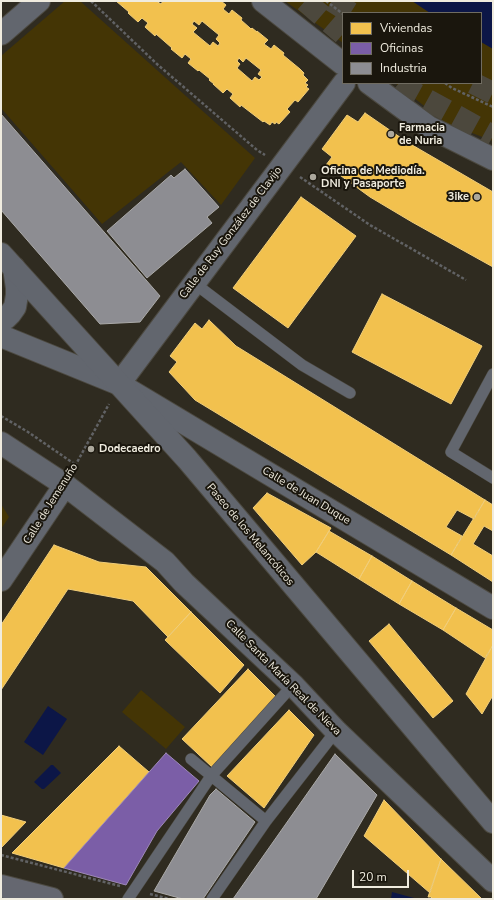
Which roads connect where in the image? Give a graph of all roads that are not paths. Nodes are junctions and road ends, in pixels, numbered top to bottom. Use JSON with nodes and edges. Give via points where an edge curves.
{"nodes":[{"id":1,"x":39,"y":1,"type":"edge"},
{"id":2,"x":263,"y":1,"type":"edge"},
{"id":3,"x":1,"y":34,"type":"edge"},
{"id":4,"x":342,"y":63,"type":"edge"},
{"id":5,"x":343,"y":84,"type":"edge"},
{"id":6,"x":369,"y":84,"type":"edge"},
{"id":7,"x":493,"y":159,"type":"edge"},
{"id":8,"x":7,"y":261,"type":"edge"},
{"id":9,"x":194,"y":283,"type":"junction"},
{"id":10,"x":1,"y":320,"type":"edge"},
{"id":11,"x":1,"y":336,"type":"edge"},
{"id":12,"x":493,"y":374,"type":"edge"},
{"id":13,"x":119,"y":384,"type":"junction"},
{"id":14,"x":350,"y":393,"type":"dead end"},
{"id":15,"x":1,"y":444,"type":"edge"},
{"id":16,"x":493,"y":478,"type":"edge"},
{"id":17,"x":65,"y":485,"type":"junction"},
{"id":18,"x":1,"y":580,"type":"edge"},
{"id":19,"x":493,"y":608,"type":"edge"},
{"id":20,"x":293,"y":686,"type":"junction"},
{"id":21,"x":336,"y":731,"type":"junction"},
{"id":22,"x":191,"y":759,"type":"dead end"},
{"id":23,"x":212,"y":776,"type":"junction"},
{"id":24,"x":266,"y":821,"type":"junction"},
{"id":25,"x":493,"y":822,"type":"edge"},
{"id":26,"x":493,"y":882,"type":"edge"},
{"id":27,"x":1,"y":886,"type":"edge"},
{"id":28,"x":131,"y":894,"type":"edge"},
{"id":29,"x":52,"y":899,"type":"edge"},
{"id":30,"x":212,"y":899,"type":"edge"}],
"edges":[{"from":1,"to":3,"type":"street"},
{"from":2,"to":4,"type":"street"},
{"from":5,"to":9,"type":"street","name":"Calle de Ruy González de Clavijo"},
{"from":6,"to":7,"type":"street","via":[[429,127]]},
{"from":8,"to":10,"type":"street","via":[[17,288],[17,296],[15,307]]},
{"from":8,"to":13,"type":"street","name":"Paseo de los Melancólicos"},
{"from":9,"to":13,"type":"street","name":"Calle de Ruy González de Clavijo"},
{"from":9,"to":14,"type":"lane","via":[[302,365]]},
{"from":11,"to":13,"type":"street"},
{"from":12,"to":16,"type":"lane","via":[[451,452]]},
{"from":13,"to":19,"type":"street","name":"Calle de Juan Duque"},
{"from":13,"to":25,"type":"street","name":"Paseo de los Melancólicos","via":[[186,459]]},
{"from":15,"to":17,"type":"street","name":"Calle Santa María Real de Nieva"},
{"from":17,"to":18,"type":"street","name":"Calle de Jemenuño"},
{"from":17,"to":20,"type":"street","name":"Calle Santa María Real de Nieva","via":[[164,562]]},
{"from":20,"to":21,"type":"street","name":"Calle Santa María Real de Nieva"},
{"from":20,"to":23,"type":"lane"},
{"from":21,"to":24,"type":"lane"},
{"from":21,"to":26,"type":"street","name":"Calle Santa María Real de Nieva"},
{"from":22,"to":23,"type":"lane"},
{"from":23,"to":24,"type":"lane"},
{"from":23,"to":28,"type":"lane"},
{"from":24,"to":30,"type":"lane"},
{"from":27,"to":29,"type":"main road"}]}
